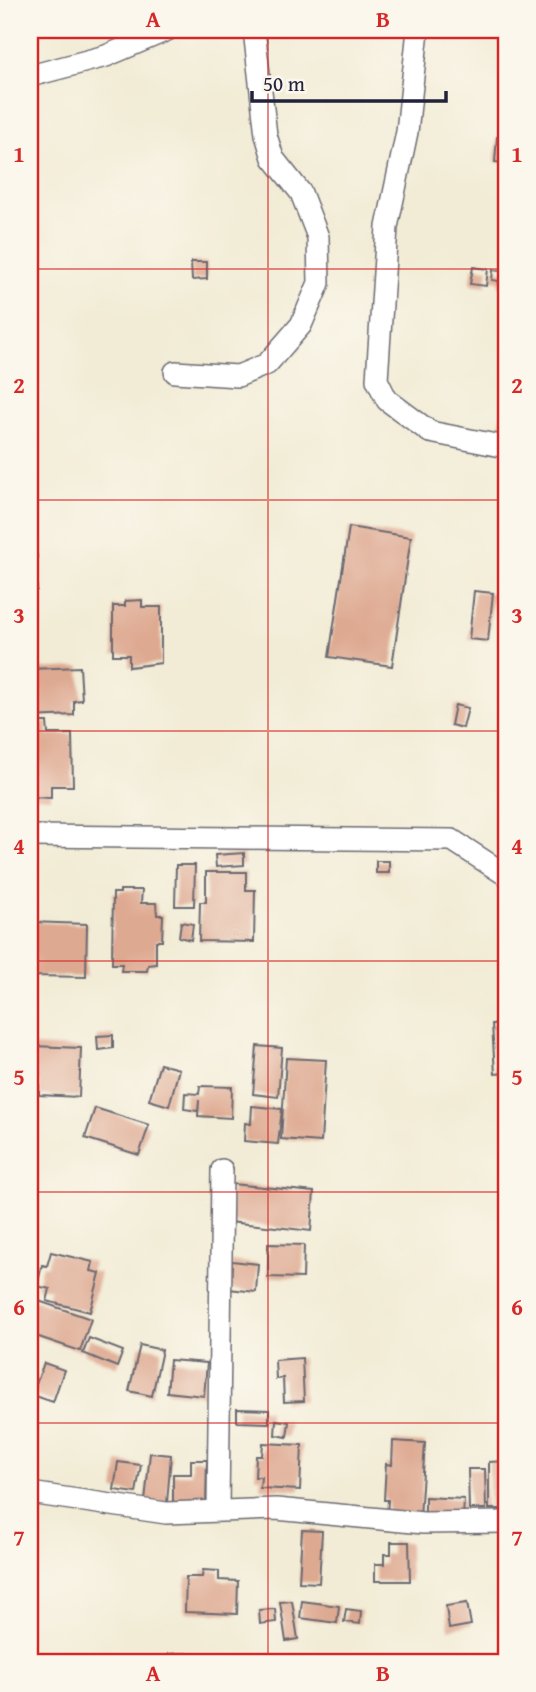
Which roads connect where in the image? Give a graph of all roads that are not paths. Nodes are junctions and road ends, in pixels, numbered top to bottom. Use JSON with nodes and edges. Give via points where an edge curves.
{"nodes":[{"id":1,"x":167,"y":30,"type":"edge"},
{"id":2,"x":254,"y":30,"type":"edge"},
{"id":3,"x":418,"y":30,"type":"edge"},
{"id":4,"x":30,"y":76,"type":"edge"},
{"id":5,"x":175,"y":372,"type":"dead end"},
{"id":6,"x":506,"y":447,"type":"edge"},
{"id":7,"x":30,"y":836,"type":"edge"},
{"id":8,"x":506,"y":875,"type":"edge"},
{"id":9,"x":222,"y":1170,"type":"dead end"},
{"id":10,"x":30,"y":1493,"type":"edge"},
{"id":11,"x":218,"y":1510,"type":"junction"},
{"id":12,"x":506,"y":1522,"type":"edge"}],
"edges":[{"from":1,"to":4,"type":"street","via":[[106,56]]},
{"from":2,"to":5,"type":"street","via":[[265,135],[273,158],[301,193],[318,237],[319,283],[301,325],[267,364],[238,376]]},
{"from":3,"to":6,"type":"street","via":[[407,132],[387,227],[377,380],[387,400],[430,432]]},
{"from":7,"to":8,"type":"street","via":[[452,840]]},
{"from":9,"to":11,"type":"street"},
{"from":10,"to":11,"type":"street","via":[[154,1512]]},
{"from":11,"to":12,"type":"street","via":[[276,1509],[423,1523]]}]}
